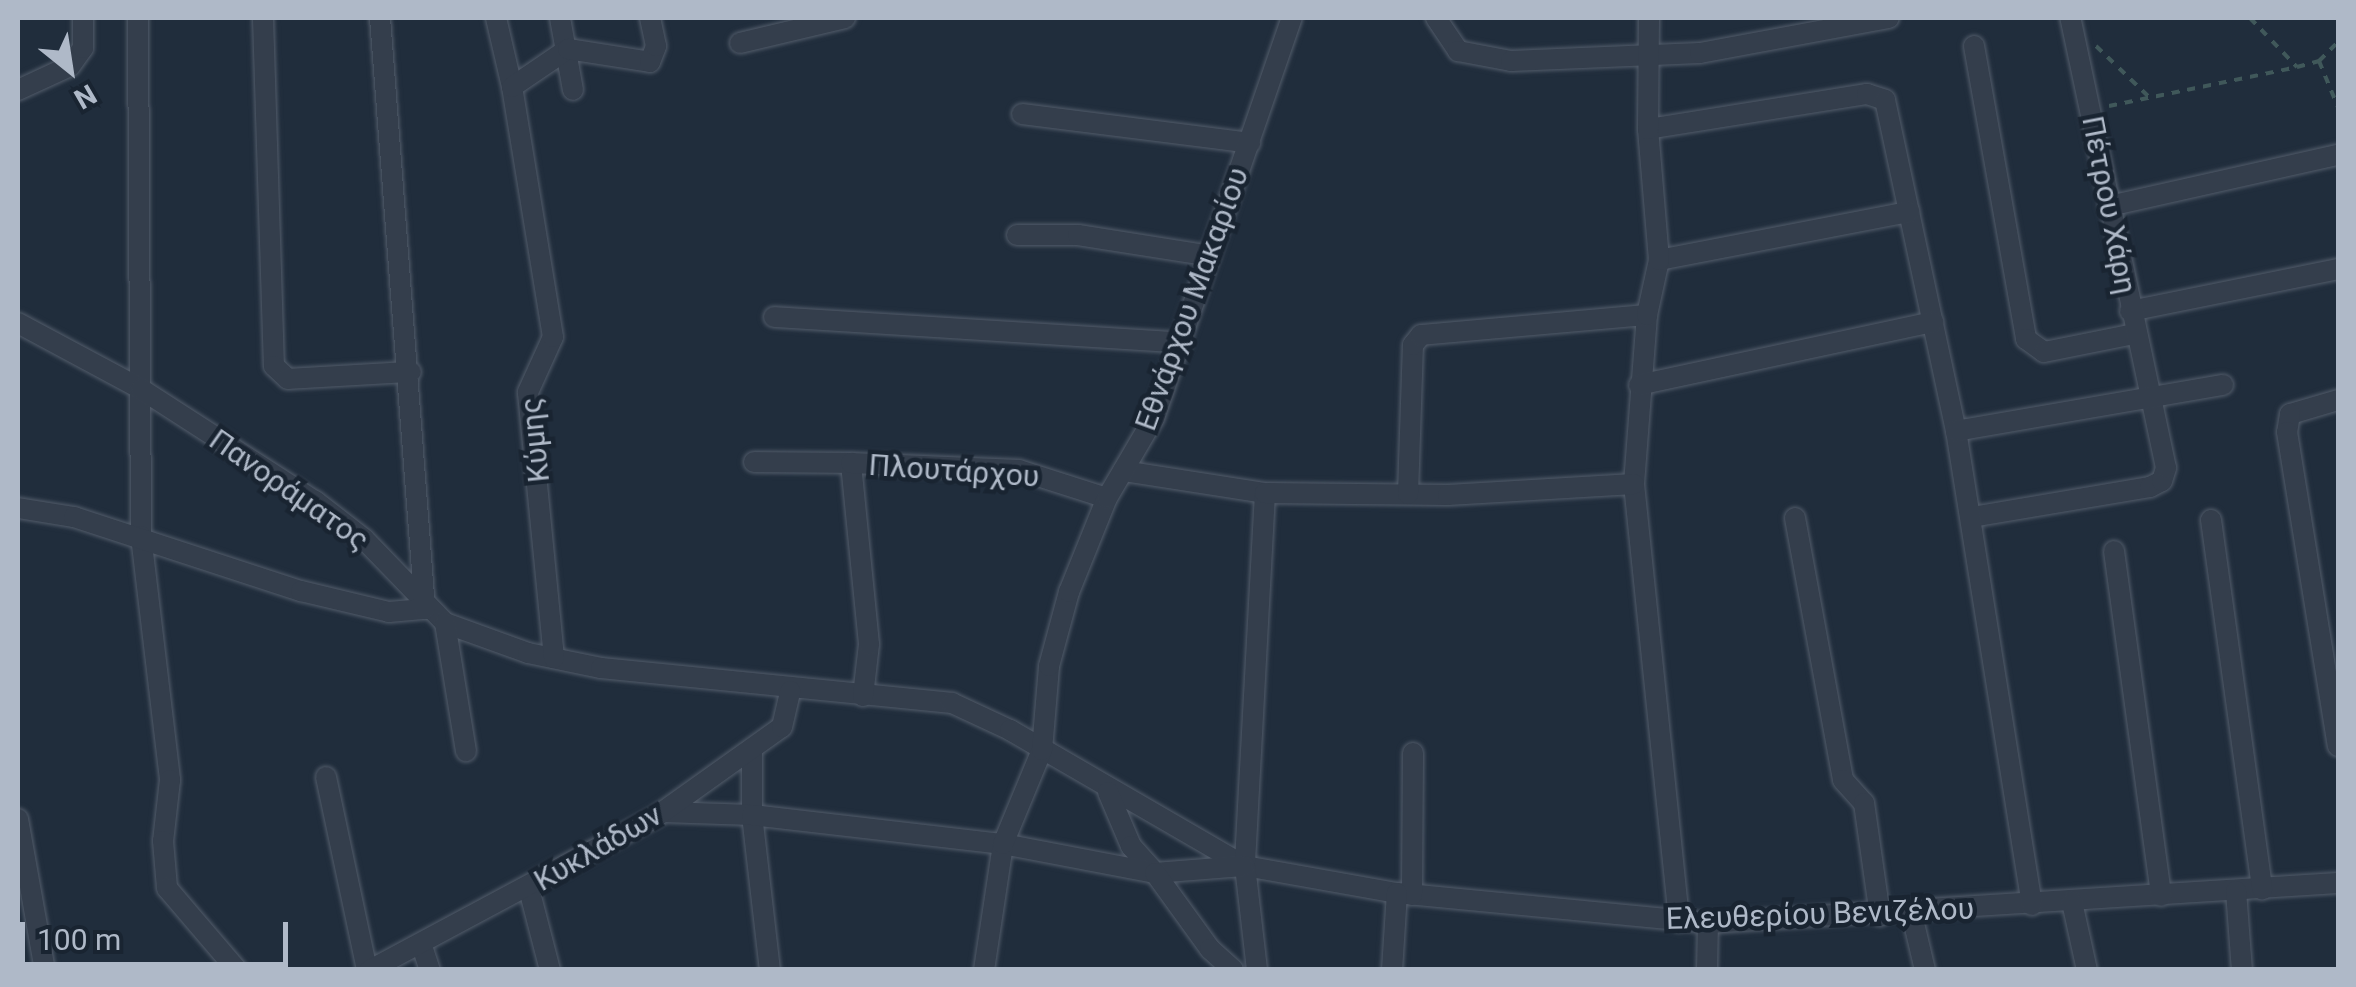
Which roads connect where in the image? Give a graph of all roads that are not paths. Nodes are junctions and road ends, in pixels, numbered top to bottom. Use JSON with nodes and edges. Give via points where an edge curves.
{"nodes":[{"id":1,"x":83,"y":18,"type":"edge"},
{"id":2,"x":138,"y":18,"type":"edge"},
{"id":3,"x":263,"y":18,"type":"edge"},
{"id":4,"x":380,"y":18,"type":"edge"},
{"id":5,"x":496,"y":18,"type":"edge"},
{"id":6,"x":560,"y":18,"type":"edge"},
{"id":7,"x":650,"y":18,"type":"edge"},
{"id":8,"x":845,"y":18,"type":"edge"},
{"id":9,"x":1292,"y":18,"type":"edge"},
{"id":10,"x":1436,"y":18,"type":"edge"},
{"id":11,"x":1649,"y":18,"type":"edge"},
{"id":12,"x":1889,"y":18,"type":"edge"},
{"id":13,"x":2070,"y":18,"type":"edge"},
{"id":14,"x":779,"y":23,"type":"edge"},
{"id":15,"x":740,"y":43,"type":"dead end"},
{"id":16,"x":1974,"y":46,"type":"dead end"},
{"id":17,"x":568,"y":48,"type":"junction"},
{"id":18,"x":1648,"y":58,"type":"junction"},
{"id":19,"x":512,"y":87,"type":"junction"},
{"id":20,"x":18,"y":90,"type":"edge"},
{"id":21,"x":573,"y":90,"type":"dead end"},
{"id":22,"x":1022,"y":114,"type":"dead end"},
{"id":23,"x":1648,"y":129,"type":"junction"},
{"id":24,"x":1250,"y":143,"type":"junction"},
{"id":25,"x":2338,"y":155,"type":"edge"},
{"id":26,"x":2109,"y":206,"type":"junction"},
{"id":27,"x":1909,"y":212,"type":"junction"},
{"id":28,"x":1017,"y":234,"type":"dead end"},
{"id":29,"x":1210,"y":256,"type":"junction"},
{"id":30,"x":1658,"y":260,"type":"junction"},
{"id":31,"x":2338,"y":268,"type":"edge"},
{"id":32,"x":2130,"y":310,"type":"junction"},
{"id":33,"x":1647,"y":315,"type":"junction"},
{"id":34,"x":774,"y":318,"type":"dead end"},
{"id":35,"x":1933,"y":322,"type":"junction"},
{"id":36,"x":18,"y":323,"type":"edge"},
{"id":37,"x":2134,"y":334,"type":"junction"},
{"id":38,"x":1182,"y":343,"type":"junction"},
{"id":39,"x":411,"y":372,"type":"junction"},
{"id":40,"x":1639,"y":385,"type":"junction"},
{"id":41,"x":2222,"y":385,"type":"dead end"},
{"id":42,"x":141,"y":389,"type":"junction"},
{"id":43,"x":2146,"y":393,"type":"junction"},
{"id":44,"x":2338,"y":400,"type":"edge"},
{"id":45,"x":1956,"y":431,"type":"junction"},
{"id":46,"x":754,"y":462,"type":"dead end"},
{"id":47,"x":852,"y":463,"type":"junction"},
{"id":48,"x":1123,"y":471,"type":"junction"},
{"id":49,"x":1634,"y":484,"type":"junction"},
{"id":50,"x":1265,"y":493,"type":"junction"},
{"id":51,"x":1408,"y":494,"type":"junction"},
{"id":52,"x":1107,"y":498,"type":"junction"},
{"id":53,"x":18,"y":508,"type":"edge"},
{"id":54,"x":1972,"y":517,"type":"junction"},
{"id":55,"x":1795,"y":518,"type":"dead end"},
{"id":56,"x":2211,"y":520,"type":"dead end"},
{"id":57,"x":140,"y":536,"type":"junction"},
{"id":58,"x":2114,"y":552,"type":"dead end"},
{"id":59,"x":425,"y":609,"type":"junction"},
{"id":60,"x":445,"y":623,"type":"junction"},
{"id":61,"x":554,"y":658,"type":"junction"},
{"id":62,"x":790,"y":691,"type":"junction"},
{"id":63,"x":863,"y":696,"type":"junction"},
{"id":64,"x":2338,"y":746,"type":"edge"},
{"id":65,"x":752,"y":750,"type":"junction"},
{"id":66,"x":1042,"y":750,"type":"junction"},
{"id":67,"x":466,"y":751,"type":"dead end"},
{"id":68,"x":1414,"y":753,"type":"dead end"},
{"id":69,"x":326,"y":777,"type":"dead end"},
{"id":70,"x":1108,"y":792,"type":"junction"},
{"id":71,"x":664,"y":812,"type":"junction"},
{"id":72,"x":752,"y":815,"type":"junction"},
{"id":73,"x":18,"y":819,"type":"edge"},
{"id":74,"x":1004,"y":844,"type":"junction"},
{"id":75,"x":1245,"y":866,"type":"junction"},
{"id":76,"x":1155,"y":873,"type":"junction"},
{"id":77,"x":2338,"y":884,"type":"edge"},
{"id":78,"x":529,"y":888,"type":"junction"},
{"id":79,"x":2262,"y":889,"type":"junction"},
{"id":80,"x":2236,"y":890,"type":"junction"},
{"id":81,"x":1404,"y":894,"type":"junction"},
{"id":82,"x":2161,"y":896,"type":"junction"},
{"id":83,"x":2072,"y":902,"type":"junction"},
{"id":84,"x":2032,"y":905,"type":"junction"},
{"id":85,"x":1912,"y":914,"type":"junction"},
{"id":86,"x":1880,"y":916,"type":"junction"},
{"id":87,"x":26,"y":918,"type":"edge"},
{"id":88,"x":1679,"y":922,"type":"junction"},
{"id":89,"x":1708,"y":923,"type":"junction"},
{"id":90,"x":422,"y":946,"type":"junction"},
{"id":91,"x":45,"y":970,"type":"edge"},
{"id":92,"x":237,"y":970,"type":"edge"},
{"id":93,"x":368,"y":970,"type":"edge"},
{"id":94,"x":430,"y":970,"type":"edge"},
{"id":95,"x":550,"y":970,"type":"edge"},
{"id":96,"x":770,"y":970,"type":"edge"},
{"id":97,"x":984,"y":970,"type":"edge"},
{"id":98,"x":1233,"y":970,"type":"edge"},
{"id":99,"x":1258,"y":970,"type":"edge"},
{"id":100,"x":1392,"y":970,"type":"edge"},
{"id":101,"x":1707,"y":970,"type":"edge"},
{"id":102,"x":1925,"y":970,"type":"edge"},
{"id":103,"x":2087,"y":970,"type":"edge"},
{"id":104,"x":2242,"y":970,"type":"edge"}],
"edges":[{"from":1,"to":20,"type":"street","via":[[84,48],[70,66]]},
{"from":2,"to":42,"type":"street"},
{"from":3,"to":39,"type":"street","via":[[274,366],[288,379]]},
{"from":4,"to":39,"type":"street"},
{"from":5,"to":19,"type":"street","name":"Κύμης"},
{"from":6,"to":17,"type":"street"},
{"from":7,"to":17,"type":"street","via":[[656,46],[650,62]]},
{"from":8,"to":14,"type":"street"},
{"from":9,"to":24,"type":"street","name":"Εθνάρχου Μακαρίου"},
{"from":10,"to":18,"type":"street","via":[[1458,51],[1511,61]]},
{"from":11,"to":18,"type":"street"},
{"from":12,"to":18,"type":"street"},
{"from":13,"to":26,"type":"street","name":"Πέτρου Χάρη"},
{"from":14,"to":15,"type":"street"},
{"from":16,"to":37,"type":"street","via":[[2026,340],[2044,352]]},
{"from":17,"to":19,"type":"street"},
{"from":17,"to":21,"type":"street"},
{"from":18,"to":23,"type":"street"},
{"from":19,"to":61,"type":"street","name":"Κύμης","via":[[553,338],[528,392]]},
{"from":22,"to":24,"type":"street"},
{"from":23,"to":27,"type":"street","via":[[1866,94],[1885,100]]},
{"from":23,"to":30,"type":"street"},
{"from":24,"to":29,"type":"street","name":"Εθνάρχου Μακαρίου"},
{"from":25,"to":26,"type":"street"},
{"from":26,"to":32,"type":"street","name":"Πέτρου Χάρη"},
{"from":27,"to":30,"type":"street"},
{"from":27,"to":35,"type":"street"},
{"from":28,"to":29,"type":"street","via":[[1078,234]]},
{"from":29,"to":38,"type":"street","name":"Εθνάρχου Μακαρίου"},
{"from":30,"to":33,"type":"street"},
{"from":31,"to":32,"type":"street"},
{"from":32,"to":37,"type":"street","name":"Πέτρου Χάρη"},
{"from":33,"to":40,"type":"street"},
{"from":33,"to":51,"type":"street","via":[[1422,335],[1413,345]]},
{"from":34,"to":38,"type":"street"},
{"from":35,"to":40,"type":"street"},
{"from":35,"to":45,"type":"street"},
{"from":36,"to":42,"type":"street","name":"Πανοράματος"},
{"from":37,"to":43,"type":"street","name":"Πέτρου Χάρη"},
{"from":38,"to":48,"type":"street","name":"Εθνάρχου Μακαρίου","via":[[1154,418]]},
{"from":39,"to":59,"type":"street"},
{"from":40,"to":49,"type":"street"},
{"from":41,"to":43,"type":"street"},
{"from":42,"to":57,"type":"street"},
{"from":42,"to":59,"type":"street","name":"Πανοράματος","via":[[338,518]]},
{"from":43,"to":45,"type":"street"},
{"from":43,"to":54,"type":"street","name":"Πέτρου Χάρη","via":[[2166,468],[2162,480]]},
{"from":44,"to":64,"type":"street","via":[[2290,414],[2287,432]]},
{"from":45,"to":54,"type":"street"},
{"from":46,"to":47,"type":"street"},
{"from":47,"to":52,"type":"street","name":"Πλουτάρχου","via":[[1019,470]]},
{"from":47,"to":63,"type":"street","name":"Πλουτάρχου","via":[[868,644]]},
{"from":48,"to":50,"type":"street"},
{"from":48,"to":52,"type":"street","name":"Εθνάρχου Μακαρίου"},
{"from":49,"to":51,"type":"street"},
{"from":49,"to":88,"type":"street"},
{"from":50,"to":51,"type":"street"},
{"from":50,"to":75,"type":"street"},
{"from":52,"to":66,"type":"street","name":"Εθνάρχου Μακαρίου","via":[[1068,592],[1049,666]]},
{"from":53,"to":57,"type":"street"},
{"from":54,"to":84,"type":"street"},
{"from":55,"to":86,"type":"street","via":[[1843,780],[1864,803]]},
{"from":56,"to":79,"type":"street"},
{"from":57,"to":59,"type":"street","via":[[234,574],[389,612]]},
{"from":57,"to":92,"type":"street","via":[[170,780],[163,842],[167,888]]},
{"from":58,"to":82,"type":"street"},
{"from":59,"to":60,"type":"street","name":"Πανοράματος"},
{"from":60,"to":61,"type":"street","name":"Πανοράματος"},
{"from":60,"to":67,"type":"street"},
{"from":61,"to":62,"type":"street","name":"Πανοράματος"},
{"from":62,"to":63,"type":"street","name":"Πανοράματος"},
{"from":62,"to":65,"type":"street","name":"Κυκλάδων","via":[[788,718]]},
{"from":63,"to":66,"type":"street","name":"Πανοράματος","via":[[952,703]]},
{"from":65,"to":71,"type":"street","name":"Κυκλάδων"},
{"from":65,"to":72,"type":"street"},
{"from":66,"to":70,"type":"street","name":"Πανοράματος"},
{"from":66,"to":74,"type":"street","name":"Εθνάρχου Μακαρίου"},
{"from":68,"to":81,"type":"street"},
{"from":69,"to":93,"type":"street"},
{"from":70,"to":75,"type":"street","name":"Πανοράματος"},
{"from":70,"to":76,"type":"street","via":[[1131,846]]},
{"from":71,"to":72,"type":"street"},
{"from":71,"to":78,"type":"street","name":"Κυκλάδων"},
{"from":72,"to":74,"type":"street"},
{"from":72,"to":96,"type":"street"},
{"from":73,"to":87,"type":"street"},
{"from":74,"to":76,"type":"street"},
{"from":74,"to":97,"type":"street","name":"Εθνάρχου Μακαρίου"},
{"from":75,"to":76,"type":"street"},
{"from":75,"to":81,"type":"street","name":"Ελευθερίου Βενιζέλου"},
{"from":75,"to":99,"type":"street"},
{"from":76,"to":98,"type":"street"},
{"from":77,"to":79,"type":"street","name":"Ελευθερίου Βενιζέλου"},
{"from":78,"to":90,"type":"street","name":"Κυκλάδων"},
{"from":78,"to":95,"type":"street"},
{"from":79,"to":80,"type":"street","name":"Ελευθερίου Βενιζέλου"},
{"from":80,"to":82,"type":"street","name":"Ελευθερίου Βενιζέλου"},
{"from":80,"to":104,"type":"street"},
{"from":81,"to":88,"type":"street","name":"Ελευθερίου Βενιζέλου"},
{"from":81,"to":100,"type":"street"},
{"from":82,"to":83,"type":"street","name":"Ελευθερίου Βενιζέλου"},
{"from":83,"to":84,"type":"street","name":"Ελευθερίου Βενιζέλου"},
{"from":83,"to":103,"type":"street"},
{"from":84,"to":85,"type":"street","name":"Ελευθερίου Βενιζέλου"},
{"from":85,"to":86,"type":"street","name":"Ελευθερίου Βενιζέλου"},
{"from":85,"to":102,"type":"street"},
{"from":86,"to":89,"type":"street","name":"Ελευθερίου Βενιζέλου"},
{"from":87,"to":91,"type":"street"},
{"from":88,"to":89,"type":"street","name":"Ελευθερίου Βενιζέλου"},
{"from":89,"to":101,"type":"street"},
{"from":90,"to":93,"type":"street","name":"Κυκλάδων"},
{"from":90,"to":94,"type":"street"}]}
